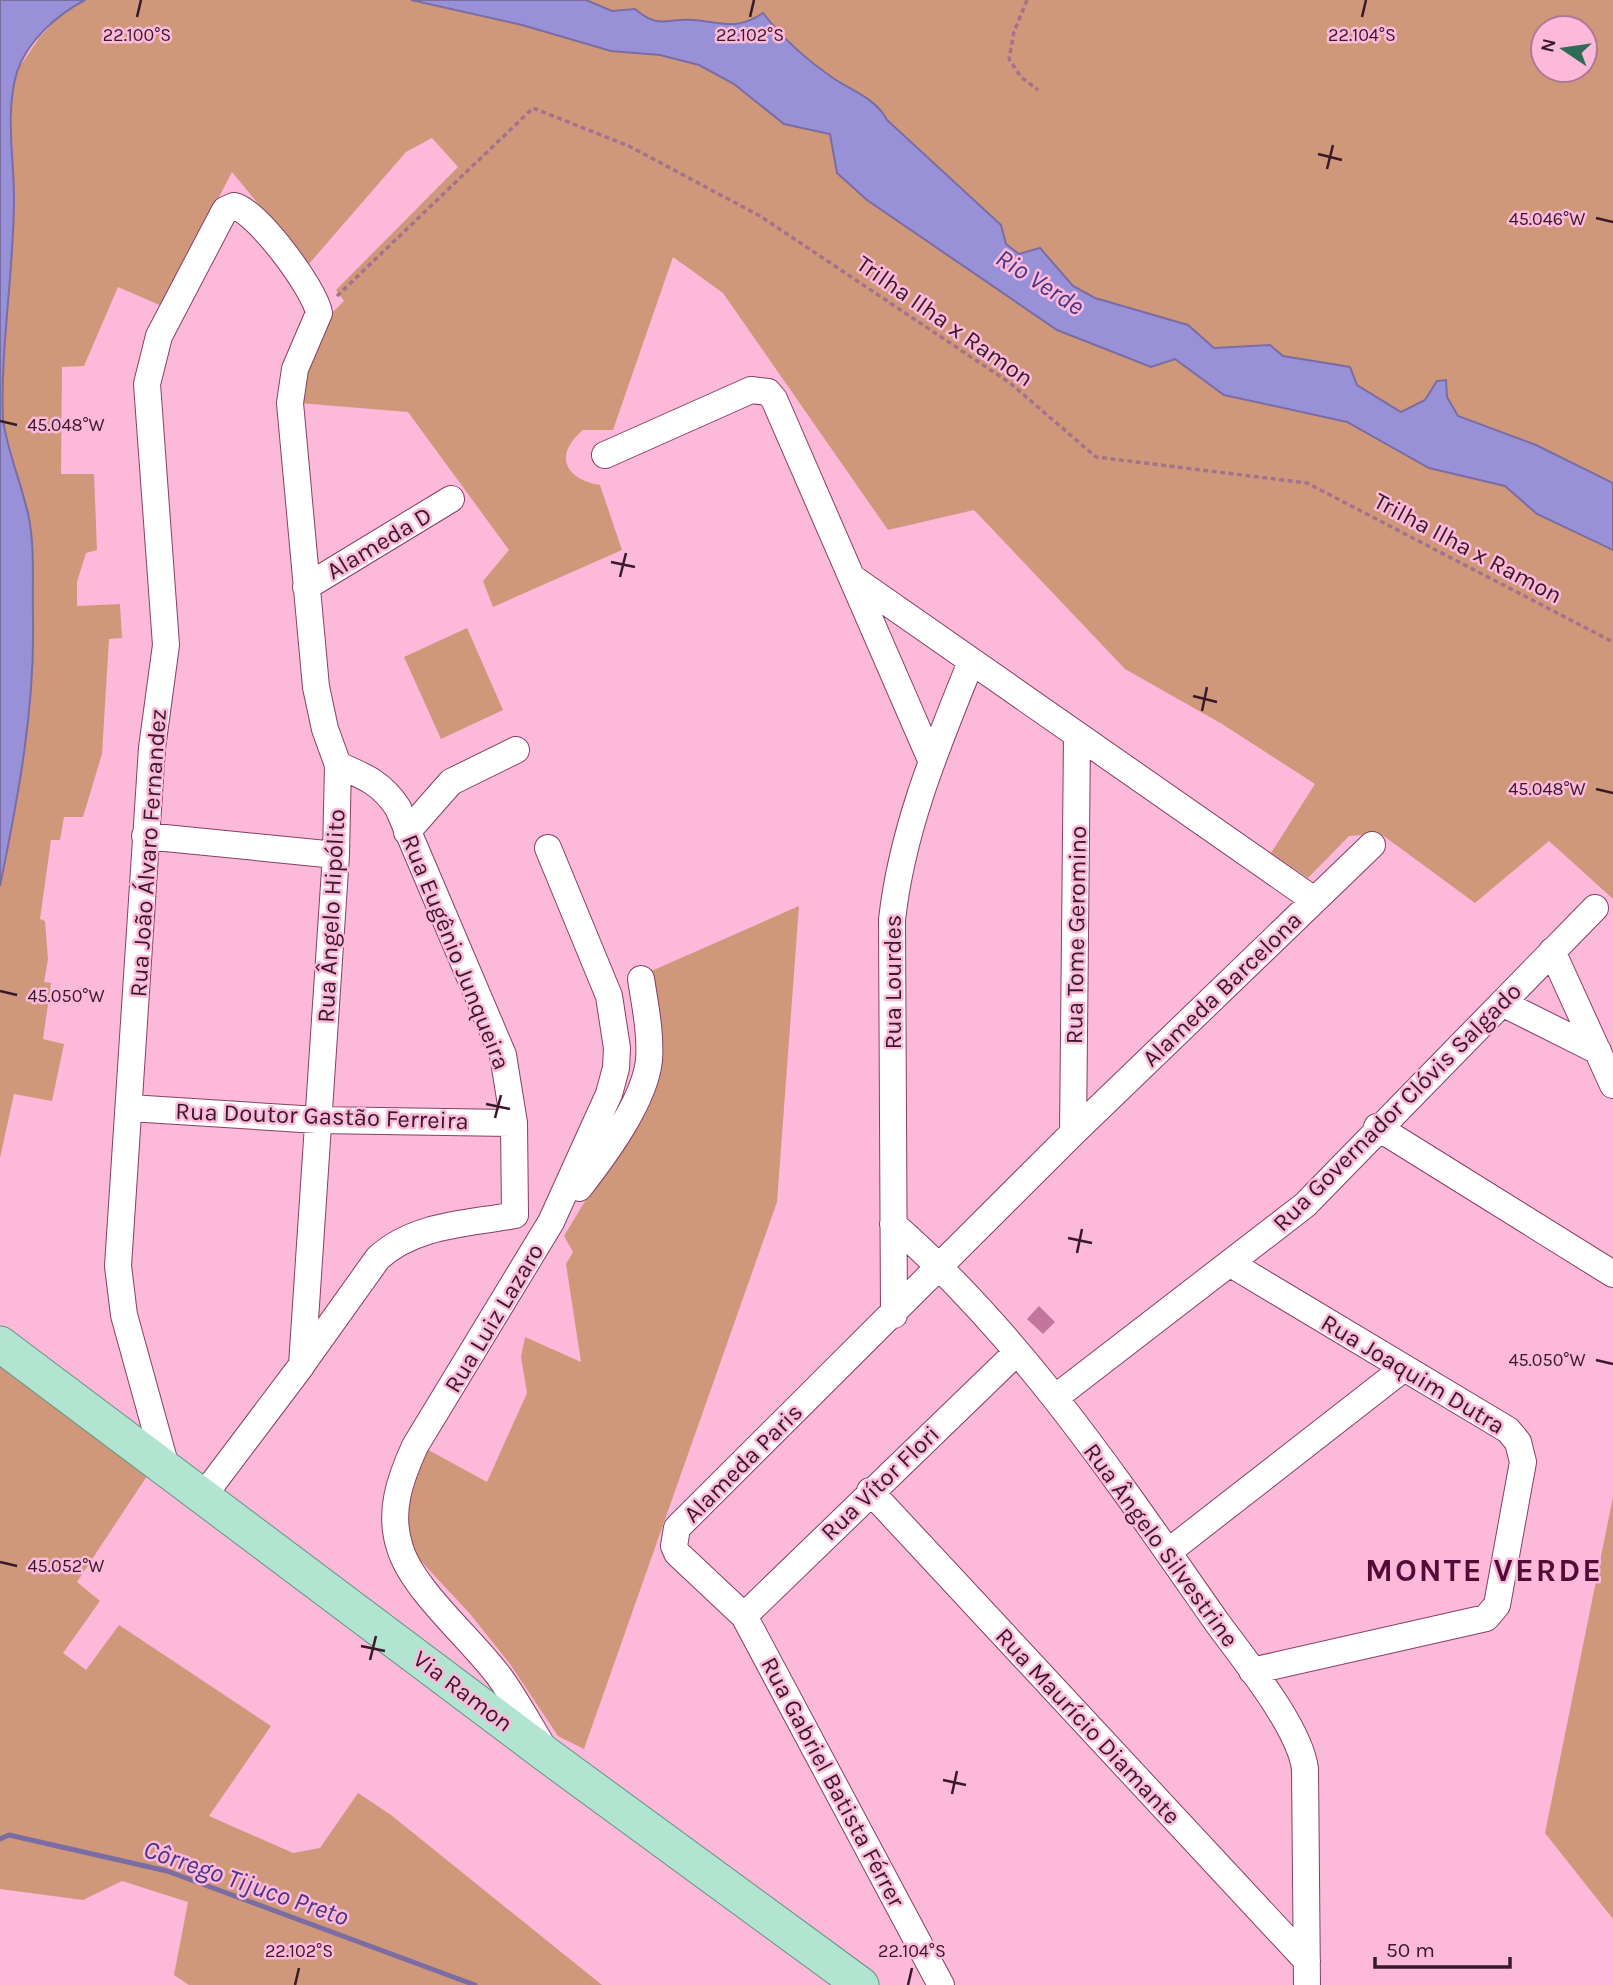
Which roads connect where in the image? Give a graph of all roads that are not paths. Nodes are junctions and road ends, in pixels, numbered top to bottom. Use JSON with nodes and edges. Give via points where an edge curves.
{"nodes":[{"id":1,"x":225,"y":210,"type":"joint"},
{"id":2,"x":605,"y":455,"type":"dead end"},
{"id":3,"x":451,"y":499,"type":"dead end"},
{"id":4,"x":852,"y":578,"type":"junction"},
{"id":5,"x":306,"y":587,"type":"junction"},
{"id":6,"x":971,"y":662,"type":"junction"},
{"id":7,"x":1077,"y":737,"type":"junction"},
{"id":8,"x":516,"y":750,"type":"dead end"},
{"id":9,"x":931,"y":760,"type":"junction"},
{"id":10,"x":338,"y":765,"type":"junction"},
{"id":11,"x":407,"y":832,"type":"junction"},
{"id":12,"x":145,"y":836,"type":"junction"},
{"id":13,"x":1372,"y":845,"type":"dead end"},
{"id":14,"x":548,"y":848,"type":"dead end"},
{"id":15,"x":336,"y":855,"type":"junction"},
{"id":16,"x":1314,"y":900,"type":"junction"},
{"id":17,"x":1595,"y":908,"type":"dead end"},
{"id":18,"x":1552,"y":951,"type":"junction"},
{"id":19,"x":641,"y":979,"type":"dead end"},
{"id":20,"x":1502,"y":1003,"type":"junction"},
{"id":21,"x":1598,"y":1051,"type":"junction"},
{"id":22,"x":1613,"y":1085,"type":"edge"},
{"id":23,"x":130,"y":1108,"type":"junction"},
{"id":24,"x":317,"y":1120,"type":"junction"},
{"id":25,"x":514,"y":1123,"type":"junction"},
{"id":26,"x":1377,"y":1127,"type":"junction"},
{"id":27,"x":1073,"y":1133,"type":"junction"},
{"id":28,"x":515,"y":1215,"type":"junction"},
{"id":29,"x":893,"y":1224,"type":"junction"},
{"id":30,"x":545,"y":1232,"type":"junction"},
{"id":31,"x":1231,"y":1264,"type":"junction"},
{"id":32,"x":939,"y":1265,"type":"junction"},
{"id":33,"x":1613,"y":1274,"type":"edge"},
{"id":34,"x":894,"y":1315,"type":"junction"},
{"id":35,"x":0,"y":1344,"type":"edge"},
{"id":36,"x":1017,"y":1352,"type":"junction"},
{"id":37,"x":303,"y":1365,"type":"junction"},
{"id":38,"x":1404,"y":1368,"type":"junction"},
{"id":39,"x":1056,"y":1397,"type":"junction"},
{"id":40,"x":166,"y":1467,"type":"junction"},
{"id":41,"x":870,"y":1491,"type":"junction"},
{"id":42,"x":204,"y":1495,"type":"junction"},
{"id":43,"x":1168,"y":1552,"type":"junction"},
{"id":44,"x":744,"y":1616,"type":"junction"},
{"id":45,"x":1252,"y":1671,"type":"junction"},
{"id":46,"x":547,"y":1755,"type":"junction"},
{"id":47,"x":1307,"y":1973,"type":"edge"},
{"id":48,"x":861,"y":1985,"type":"edge"},
{"id":49,"x":941,"y":1985,"type":"edge"}],
"edges":[{"from":1,"to":5,"type":"street","name":"Rua Ângelo Hipólito","via":[[234,206],[250,213],[310,289],[319,313],[291,387]]},
{"from":1,"to":12,"type":"street","name":"Rua João Álvaro Fernandez","via":[[159,336],[147,384],[166,645]]},
{"from":2,"to":4,"type":"street","via":[[751,390],[768,393]]},
{"from":3,"to":5,"type":"street","name":"Alameda D"},
{"from":4,"to":6,"type":"street"},
{"from":4,"to":9,"type":"street"},
{"from":5,"to":10,"type":"street","name":"Rua Ângelo Hipólito","via":[[316,687]]},
{"from":6,"to":7,"type":"street"},
{"from":6,"to":9,"type":"street","name":"Rua Lourdes"},
{"from":7,"to":16,"type":"street"},
{"from":7,"to":27,"type":"street","name":"Rua Tome Geromino"},
{"from":8,"to":11,"type":"street","via":[[451,782]]},
{"from":9,"to":29,"type":"street","name":"Rua Lourdes","via":[[902,853],[892,920]]},
{"from":10,"to":11,"type":"street","name":"Rua Eugênio Junqueira","via":[[387,790]]},
{"from":10,"to":15,"type":"street","name":"Rua Ângelo Hipólito"},
{"from":11,"to":25,"type":"street","name":"Rua Eugênio Junqueira","via":[[503,1055]]},
{"from":12,"to":15,"type":"street"},
{"from":12,"to":23,"type":"street","name":"Rua João Álvaro Fernandez"},
{"from":13,"to":16,"type":"street","name":"Alameda Barcelona"},
{"from":14,"to":30,"type":"street","name":"Rua Luiz Lazaro","via":[[609,996],[617,1048],[610,1094]]},
{"from":15,"to":24,"type":"street","name":"Rua Ângelo Hipólito"},
{"from":16,"to":27,"type":"street","name":"Alameda Barcelona"},
{"from":17,"to":18,"type":"street","name":"Rua Governador Clóvis Salgado"},
{"from":18,"to":20,"type":"street","name":"Rua Governador Clóvis Salgado"},
{"from":18,"to":21,"type":"street"},
{"from":19,"to":30,"type":"street","via":[[649,1035],[643,1083],[596,1166]]},
{"from":20,"to":21,"type":"street"},
{"from":20,"to":26,"type":"street","name":"Rua Governador Clóvis Salgado"},
{"from":21,"to":22,"type":"street"},
{"from":23,"to":24,"type":"street","name":"Rua Doutor Gastão Ferreira"},
{"from":23,"to":40,"type":"street","name":"Rua João Álvaro Fernandez","via":[[118,1290]]},
{"from":24,"to":25,"type":"street","name":"Rua Doutor Gastão Ferreira"},
{"from":24,"to":37,"type":"street","name":"Rua Ângelo Hipólito"},
{"from":25,"to":28,"type":"street","name":"Rua Eugênio Junqueira"},
{"from":26,"to":31,"type":"street","name":"Rua Governador Clóvis Salgado","via":[[1305,1205]]},
{"from":26,"to":33,"type":"street"},
{"from":27,"to":32,"type":"street","name":"Alameda Barcelona"},
{"from":28,"to":30,"type":"street"},
{"from":28,"to":37,"type":"street","via":[[414,1233],[392,1245],[372,1266]]},
{"from":29,"to":32,"type":"street","name":"Rua Ângelo Silvestrine"},
{"from":29,"to":34,"type":"street","name":"Rua Lourdes"},
{"from":30,"to":46,"type":"street","name":"Rua Luiz Lazaro","via":[[415,1446],[399,1480],[394,1515],[400,1549],[416,1578],[500,1678]]},
{"from":31,"to":38,"type":"street","name":"Rua Joaquim Dutra"},
{"from":31,"to":39,"type":"street","name":"Rua Governador Clóvis Salgado"},
{"from":32,"to":34,"type":"street","name":"Alameda Paris"},
{"from":32,"to":36,"type":"street","name":"Rua Ângelo Silvestrine"},
{"from":34,"to":44,"type":"street","name":"Alameda Paris","via":[[677,1528],[677,1553]]},
{"from":35,"to":40,"type":"main road","name":"Via Ramon"},
{"from":36,"to":39,"type":"street","name":"Rua Ângelo Silvestrine"},
{"from":36,"to":41,"type":"street","name":"Rua Vítor Flori"},
{"from":37,"to":42,"type":"street"},
{"from":38,"to":43,"type":"street"},
{"from":38,"to":45,"type":"street","name":"Rua Joaquim Dutra","via":[[1508,1430],[1518,1443],[1523,1462],[1497,1605],[1478,1622]]},
{"from":39,"to":43,"type":"street","name":"Rua Ângelo Silvestrine"},
{"from":40,"to":42,"type":"main road","name":"Via Ramon"},
{"from":41,"to":44,"type":"street","name":"Rua Vítor Flori"},
{"from":41,"to":47,"type":"street","name":"Rua Maurício Diamante"},
{"from":42,"to":46,"type":"main road","name":"Via Ramon"},
{"from":43,"to":45,"type":"street","name":"Rua Ângelo Silvestrine"},
{"from":44,"to":49,"type":"street","name":"Rua Gabriel Batista Férrer"},
{"from":45,"to":47,"type":"street","name":"Rua Ângelo Silvestrine","via":[[1298,1743],[1305,1769]]},
{"from":46,"to":48,"type":"main road","name":"Via Ramon"}]}
